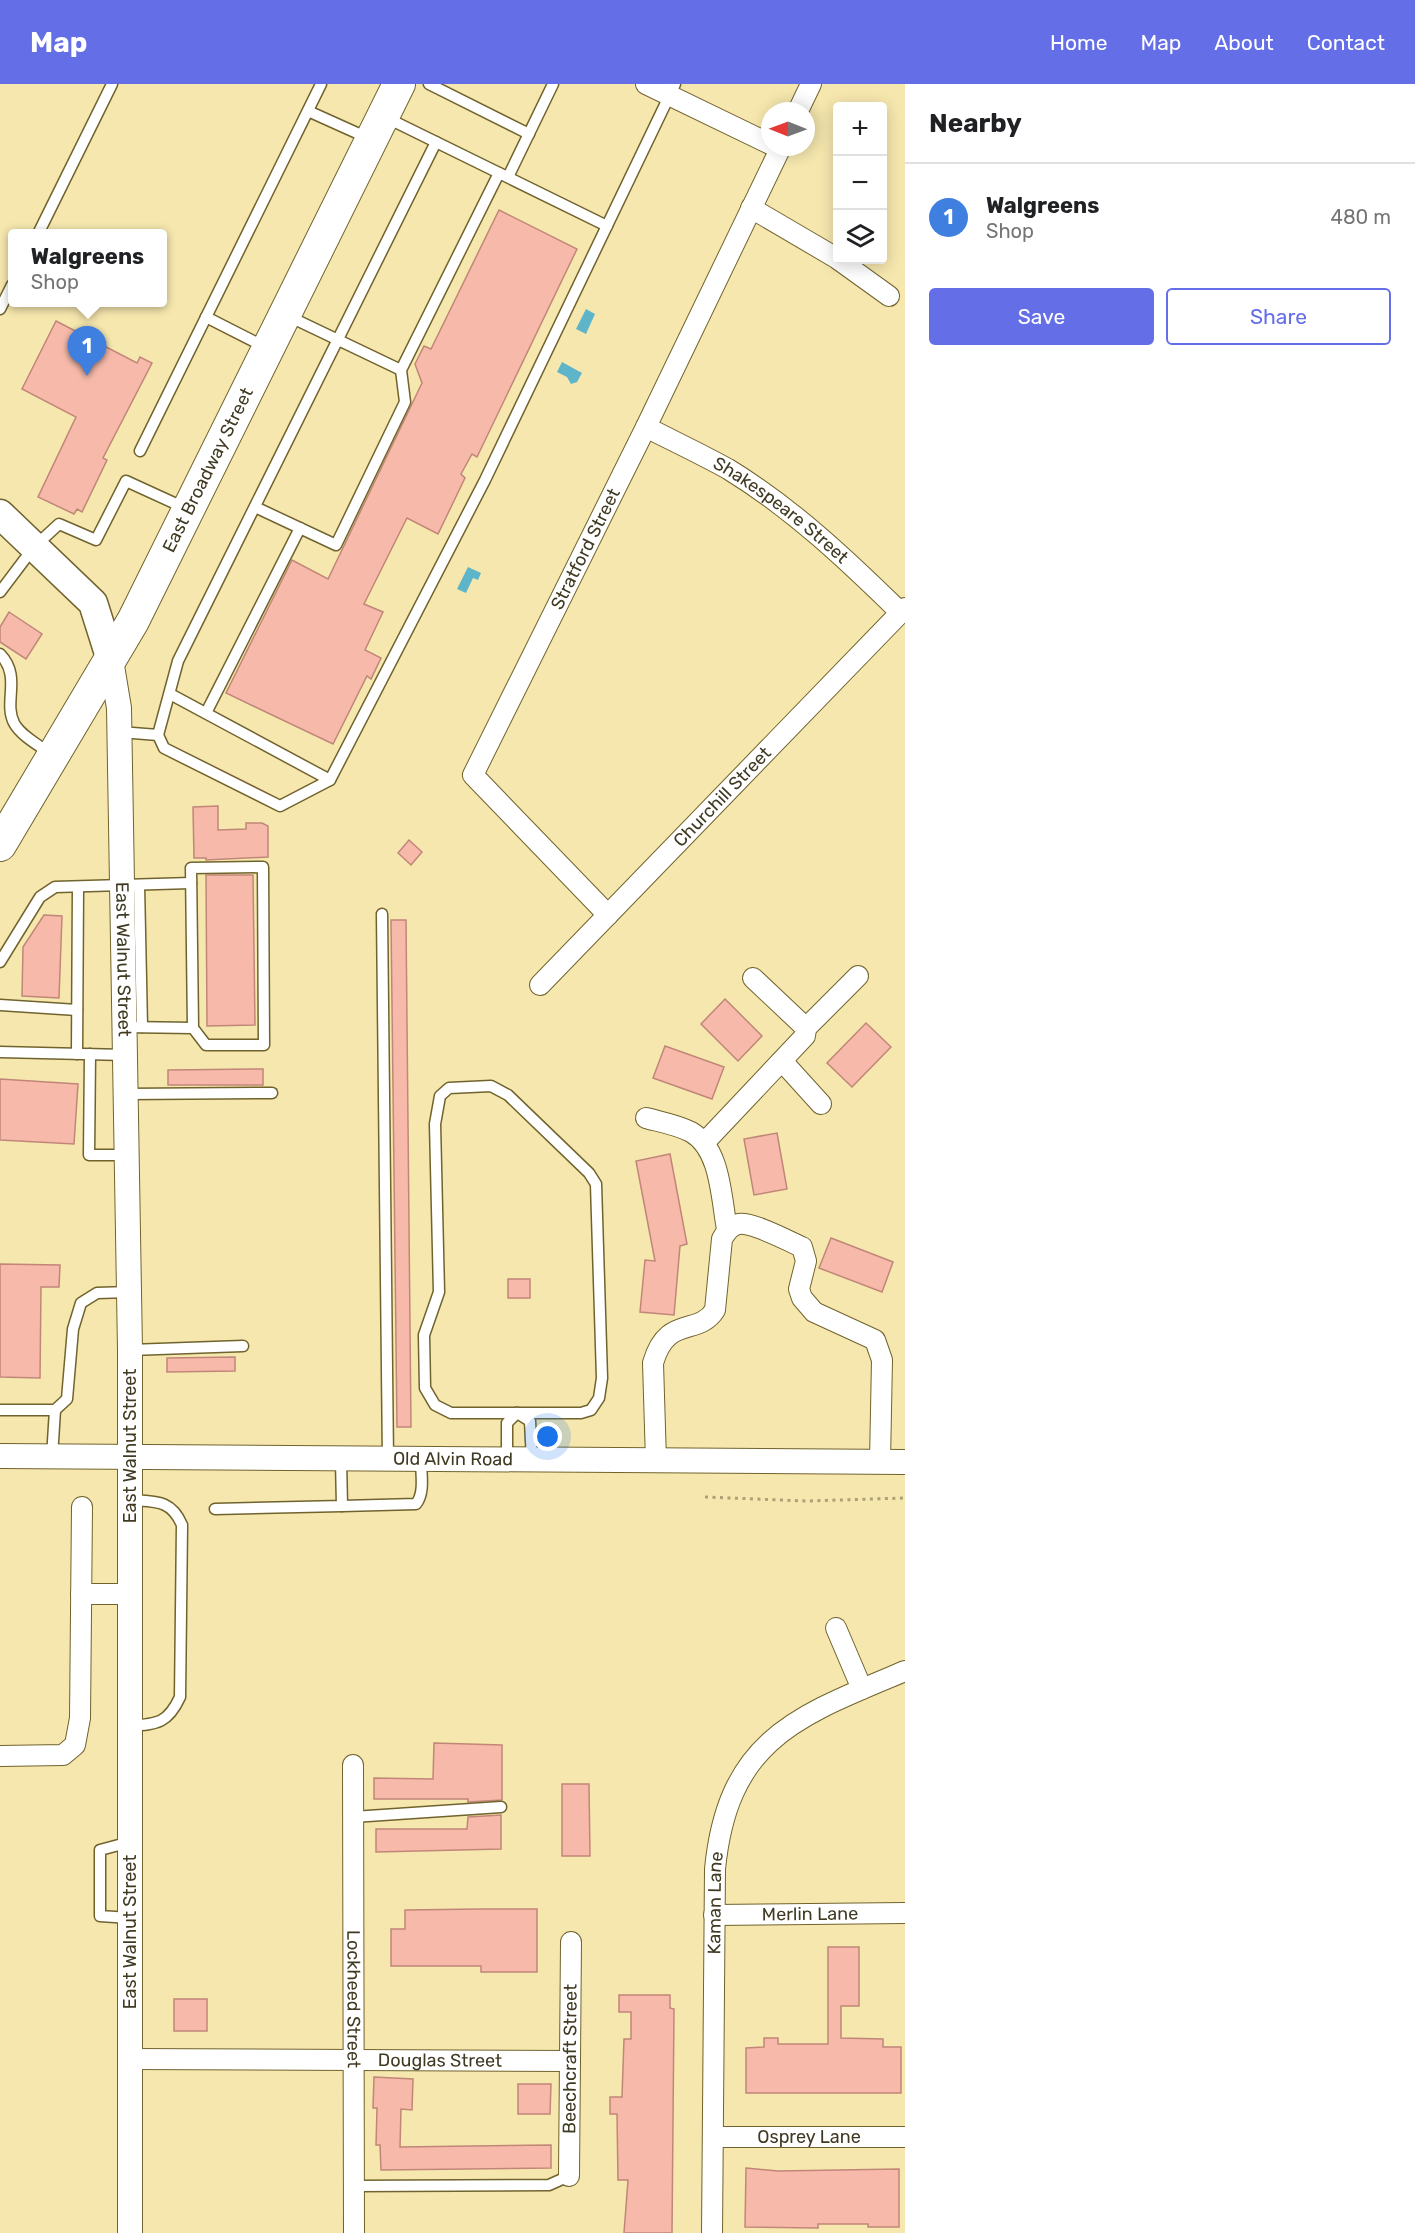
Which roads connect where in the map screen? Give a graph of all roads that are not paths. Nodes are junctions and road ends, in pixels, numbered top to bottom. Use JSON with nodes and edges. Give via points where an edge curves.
{"nodes":[{"id":1,"x":112,"y":84,"type":"edge"},
{"id":2,"x":321,"y":84,"type":"edge"},
{"id":3,"x":399,"y":84,"type":"edge"},
{"id":4,"x":429,"y":84,"type":"edge"},
{"id":5,"x":553,"y":84,"type":"edge"},
{"id":6,"x":646,"y":84,"type":"edge"},
{"id":7,"x":812,"y":84,"type":"edge"},
{"id":8,"x":673,"y":90,"type":"edge"},
{"id":9,"x":803,"y":102,"type":"edge"},
{"id":10,"x":308,"y":111,"type":"junction"},
{"id":11,"x":377,"y":128,"type":"junction"},
{"id":12,"x":529,"y":134,"type":"junction"},
{"id":13,"x":761,"y":137,"type":"edge"},
{"id":14,"x":436,"y":142,"type":"junction"},
{"id":15,"x":773,"y":156,"type":"edge"},
{"id":16,"x":504,"y":175,"type":"junction"},
{"id":17,"x":751,"y":208,"type":"junction"},
{"id":18,"x":608,"y":226,"type":"junction"},
{"id":19,"x":40,"y":229,"type":"edge"},
{"id":20,"x":833,"y":256,"type":"edge"},
{"id":21,"x":845,"y":264,"type":"edge"},
{"id":22,"x":8,"y":293,"type":"edge"},
{"id":23,"x":889,"y":296,"type":"dead end"},
{"id":24,"x":0,"y":309,"type":"edge"},
{"id":25,"x":285,"y":314,"type":"junction"},
{"id":26,"x":206,"y":317,"type":"junction"},
{"id":27,"x":338,"y":339,"type":"junction"},
{"id":28,"x":268,"y":348,"type":"junction"},
{"id":29,"x":402,"y":370,"type":"junction"},
{"id":30,"x":646,"y":427,"type":"junction"},
{"id":31,"x":140,"y":450,"type":"dead end"},
{"id":32,"x":255,"y":507,"type":"junction"},
{"id":33,"x":188,"y":510,"type":"junction"},
{"id":34,"x":0,"y":514,"type":"edge"},
{"id":35,"x":300,"y":528,"type":"junction"},
{"id":36,"x":34,"y":547,"type":"junction"},
{"id":37,"x":0,"y":592,"type":"edge"},
{"id":38,"x":903,"y":610,"type":"edge"},
{"id":39,"x":0,"y":654,"type":"edge"},
{"id":40,"x":111,"y":660,"type":"junction"},
{"id":41,"x":170,"y":694,"type":"junction"},
{"id":42,"x":206,"y":713,"type":"junction"},
{"id":43,"x":120,"y":732,"type":"junction"},
{"id":44,"x":158,"y":735,"type":"junction"},
{"id":45,"x":54,"y":756,"type":"junction"},
{"id":46,"x":330,"y":780,"type":"junction"},
{"id":47,"x":0,"y":845,"type":"edge"},
{"id":48,"x":192,"y":883,"type":"junction"},
{"id":49,"x":131,"y":885,"type":"junction"},
{"id":50,"x":78,"y":886,"type":"junction"},
{"id":51,"x":381,"y":914,"type":"dead end"},
{"id":52,"x":608,"y":915,"type":"junction"},
{"id":53,"x":0,"y":962,"type":"edge"},
{"id":54,"x":858,"y":976,"type":"dead end"},
{"id":55,"x":753,"y":978,"type":"dead end"},
{"id":56,"x":540,"y":985,"type":"dead end"},
{"id":57,"x":0,"y":1005,"type":"edge"},
{"id":58,"x":77,"y":1010,"type":"junction"},
{"id":59,"x":133,"y":1027,"type":"junction"},
{"id":60,"x":193,"y":1028,"type":"junction"},
{"id":61,"x":806,"y":1028,"type":"junction"},
{"id":62,"x":0,"y":1052,"type":"edge"},
{"id":63,"x":77,"y":1054,"type":"junction"},
{"id":64,"x":90,"y":1054,"type":"junction"},
{"id":65,"x":125,"y":1055,"type":"junction"},
{"id":66,"x":782,"y":1061,"type":"junction"},
{"id":67,"x":273,"y":1092,"type":"dead end"},
{"id":68,"x":126,"y":1094,"type":"junction"},
{"id":69,"x":821,"y":1104,"type":"dead end"},
{"id":70,"x":646,"y":1118,"type":"dead end"},
{"id":71,"x":705,"y":1142,"type":"junction"},
{"id":72,"x":128,"y":1155,"type":"junction"},
{"id":73,"x":727,"y":1229,"type":"junction"},
{"id":74,"x":129,"y":1292,"type":"junction"},
{"id":75,"x":243,"y":1346,"type":"dead end"},
{"id":76,"x":130,"y":1350,"type":"junction"},
{"id":77,"x":0,"y":1410,"type":"edge"},
{"id":78,"x":55,"y":1410,"type":"junction"},
{"id":79,"x":517,"y":1413,"type":"junction"},
{"id":80,"x":0,"y":1456,"type":"edge"},
{"id":81,"x":52,"y":1457,"type":"junction"},
{"id":82,"x":130,"y":1459,"type":"junction"},
{"id":83,"x":341,"y":1460,"type":"junction"},
{"id":84,"x":388,"y":1460,"type":"junction"},
{"id":85,"x":421,"y":1461,"type":"junction"},
{"id":86,"x":507,"y":1461,"type":"junction"},
{"id":87,"x":532,"y":1461,"type":"junction"},
{"id":88,"x":656,"y":1461,"type":"junction"},
{"id":89,"x":880,"y":1461,"type":"junction"},
{"id":90,"x":905,"y":1462,"type":"edge"},
{"id":91,"x":130,"y":1500,"type":"junction"},
{"id":92,"x":342,"y":1506,"type":"junction"},
{"id":93,"x":82,"y":1507,"type":"dead end"},
{"id":94,"x":215,"y":1509,"type":"dead end"},
{"id":95,"x":81,"y":1594,"type":"junction"},
{"id":96,"x":130,"y":1594,"type":"junction"},
{"id":97,"x":836,"y":1628,"type":"dead end"},
{"id":98,"x":905,"y":1671,"type":"edge"},
{"id":99,"x":862,"y":1689,"type":"junction"},
{"id":100,"x":130,"y":1726,"type":"junction"},
{"id":101,"x":0,"y":1756,"type":"edge"},
{"id":102,"x":353,"y":1765,"type":"dead end"},
{"id":103,"x":501,"y":1807,"type":"dead end"},
{"id":104,"x":353,"y":1817,"type":"junction"},
{"id":105,"x":905,"y":1913,"type":"edge"},
{"id":106,"x":714,"y":1915,"type":"junction"},
{"id":107,"x":571,"y":1942,"type":"dead end"},
{"id":108,"x":130,"y":2059,"type":"junction"},
{"id":109,"x":353,"y":2059,"type":"junction"},
{"id":110,"x":570,"y":2061,"type":"junction"},
{"id":111,"x":712,"y":2137,"type":"junction"},
{"id":112,"x":905,"y":2137,"type":"edge"},
{"id":113,"x":569,"y":2176,"type":"joint"},
{"id":114,"x":354,"y":2186,"type":"junction"},
{"id":115,"x":130,"y":2233,"type":"edge"},
{"id":116,"x":354,"y":2233,"type":"edge"},
{"id":117,"x":712,"y":2233,"type":"edge"}],
"edges":[{"from":1,"to":19,"type":"lane"},
{"from":2,"to":10,"type":"lane"},
{"from":3,"to":11,"type":"main road","name":"East Broadway Street"},
{"from":4,"to":12,"type":"lane"},
{"from":5,"to":12,"type":"lane"},
{"from":6,"to":8,"type":"street"},
{"from":7,"to":9,"type":"street"},
{"from":8,"to":13,"type":"street"},
{"from":8,"to":18,"type":"lane"},
{"from":10,"to":11,"type":"lane"},
{"from":10,"to":26,"type":"lane"},
{"from":11,"to":14,"type":"lane"},
{"from":11,"to":25,"type":"main road","name":"East Broadway Street"},
{"from":12,"to":16,"type":"lane"},
{"from":14,"to":16,"type":"lane"},
{"from":14,"to":27,"type":"lane"},
{"from":15,"to":17,"type":"street","name":"Stratford Street"},
{"from":16,"to":18,"type":"lane"},
{"from":16,"to":29,"type":"lane"},
{"from":17,"to":20,"type":"street"},
{"from":17,"to":30,"type":"street","name":"Stratford Street"},
{"from":18,"to":46,"type":"lane","via":[[485,480]]},
{"from":21,"to":23,"type":"street"},
{"from":22,"to":24,"type":"lane"},
{"from":25,"to":27,"type":"lane"},
{"from":25,"to":28,"type":"main road","name":"East Broadway Street"},
{"from":26,"to":28,"type":"lane"},
{"from":26,"to":31,"type":"lane"},
{"from":27,"to":29,"type":"lane"},
{"from":27,"to":32,"type":"lane"},
{"from":28,"to":33,"type":"main road","name":"East Broadway Street"},
{"from":29,"to":35,"type":"lane","via":[[405,402],[336,545]]},
{"from":30,"to":38,"type":"street","name":"Shakespeare Street","via":[[728,470],[800,520]]},
{"from":30,"to":52,"type":"street","name":"Stratford Street","via":[[473,775]]},
{"from":32,"to":35,"type":"lane"},
{"from":32,"to":41,"type":"lane","via":[[178,661]]},
{"from":33,"to":36,"type":"lane","via":[[126,481],[96,540],[58,524]]},
{"from":33,"to":40,"type":"main road","name":"East Broadway Street"},
{"from":34,"to":36,"type":"main road"},
{"from":35,"to":42,"type":"lane"},
{"from":36,"to":37,"type":"lane"},
{"from":36,"to":40,"type":"main road","via":[[93,603]]},
{"from":38,"to":52,"type":"street","name":"Churchill Street"},
{"from":39,"to":45,"type":"lane","via":[[13,681],[14,724]]},
{"from":40,"to":43,"type":"street","name":"East Walnut Street"},
{"from":40,"to":45,"type":"main road","name":"East Broadway Street"},
{"from":41,"to":42,"type":"lane"},
{"from":41,"to":44,"type":"lane"},
{"from":42,"to":46,"type":"lane"},
{"from":43,"to":44,"type":"lane"},
{"from":43,"to":49,"type":"street","name":"East Walnut Street"},
{"from":44,"to":46,"type":"lane","via":[[164,748],[280,806]]},
{"from":45,"to":47,"type":"main road","name":"East Broadway Street"},
{"from":48,"to":49,"type":"lane"},
{"from":48,"to":60,"type":"lane"},
{"from":48,"to":60,"type":"lane","via":[[191,868],[263,867],[264,1045],[206,1045]]},
{"from":49,"to":50,"type":"lane"},
{"from":49,"to":59,"type":"street","name":"East Walnut Street"},
{"from":50,"to":53,"type":"lane","via":[[49,890],[40,897]]},
{"from":50,"to":58,"type":"lane"},
{"from":51,"to":84,"type":"lane"},
{"from":52,"to":56,"type":"street","name":"Churchill Street"},
{"from":54,"to":61,"type":"street"},
{"from":55,"to":61,"type":"street"},
{"from":57,"to":58,"type":"lane"},
{"from":58,"to":63,"type":"lane"},
{"from":59,"to":60,"type":"lane"},
{"from":59,"to":65,"type":"street","name":"East Walnut Street"},
{"from":61,"to":66,"type":"street","via":[[805,1036]]},
{"from":62,"to":63,"type":"lane"},
{"from":63,"to":64,"type":"lane"},
{"from":64,"to":65,"type":"lane"},
{"from":64,"to":72,"type":"lane","via":[[89,1155]]},
{"from":65,"to":68,"type":"street","name":"East Walnut Street"},
{"from":66,"to":69,"type":"street"},
{"from":66,"to":71,"type":"street"},
{"from":67,"to":68,"type":"lane"},
{"from":68,"to":72,"type":"street","name":"East Walnut Street"},
{"from":70,"to":71,"type":"street","via":[[690,1131]]},
{"from":71,"to":73,"type":"street","via":[[712,1157]]},
{"from":72,"to":74,"type":"street","name":"East Walnut Street"},
{"from":73,"to":88,"type":"street","via":[[722,1239],[715,1310],[705,1320],[665,1337],[653,1363]]},
{"from":73,"to":89,"type":"street","via":[[748,1225],[802,1247],[806,1261],[799,1289],[808,1307],[874,1340],[882,1360]]},
{"from":74,"to":76,"type":"street","name":"East Walnut Street"},
{"from":74,"to":78,"type":"lane","via":[[98,1293],[81,1303],[73,1329],[67,1399]]},
{"from":75,"to":76,"type":"lane"},
{"from":76,"to":82,"type":"street","name":"East Walnut Street"},
{"from":77,"to":78,"type":"lane"},
{"from":78,"to":81,"type":"lane"},
{"from":79,"to":79,"type":"lane","via":[[581,1413],[591,1410],[599,1398],[602,1378],[596,1184],[508,1095],[491,1086],[449,1088],[440,1096],[435,1125],[439,1292],[424,1335],[425,1388],[435,1405],[451,1413]]},
{"from":79,"to":86,"type":"lane","via":[[507,1423]]},
{"from":79,"to":87,"type":"lane","via":[[530,1421]]},
{"from":80,"to":81,"type":"street","name":"Old Alvin Road"},
{"from":81,"to":82,"type":"street","name":"Old Alvin Road"},
{"from":82,"to":83,"type":"street","name":"Old Alvin Road"},
{"from":82,"to":91,"type":"street","name":"East Walnut Street"},
{"from":83,"to":84,"type":"street","name":"Old Alvin Road"},
{"from":83,"to":92,"type":"lane"},
{"from":84,"to":85,"type":"street","name":"Old Alvin Road"},
{"from":85,"to":86,"type":"street","name":"Old Alvin Road"},
{"from":85,"to":92,"type":"lane","via":[[421,1490],[416,1504]]},
{"from":86,"to":87,"type":"street","name":"Old Alvin Road"},
{"from":87,"to":88,"type":"street","name":"Old Alvin Road"},
{"from":88,"to":89,"type":"street","name":"Old Alvin Road"},
{"from":89,"to":90,"type":"street","name":"Old Alvin Road"},
{"from":91,"to":96,"type":"street","name":"East Walnut Street"},
{"from":91,"to":100,"type":"lane","via":[[162,1502],[176,1513],[182,1525],[180,1696],[173,1713],[163,1721]]},
{"from":92,"to":94,"type":"lane"},
{"from":93,"to":95,"type":"street"},
{"from":95,"to":96,"type":"street"},
{"from":95,"to":101,"type":"street","via":[[80,1718],[75,1745],[63,1755]]},
{"from":96,"to":100,"type":"street","name":"East Walnut Street"},
{"from":97,"to":99,"type":"street"},
{"from":98,"to":99,"type":"street","name":"Kaman Lane"},
{"from":99,"to":106,"type":"street","name":"Kaman Lane","via":[[799,1718],[749,1765],[722,1823]]},
{"from":100,"to":108,"type":"street","name":"East Walnut Street"},
{"from":102,"to":104,"type":"street","name":"Lockheed Street"},
{"from":103,"to":104,"type":"lane"},
{"from":104,"to":109,"type":"street","name":"Lockheed Street"},
{"from":105,"to":106,"type":"street","name":"Merlin Lane"},
{"from":106,"to":111,"type":"street","name":"Kaman Lane"},
{"from":107,"to":110,"type":"street","name":"Beechcraft Street"},
{"from":108,"to":109,"type":"street","name":"Douglas Street"},
{"from":108,"to":115,"type":"street","name":"East Walnut Street"},
{"from":109,"to":110,"type":"street","name":"Douglas Street"},
{"from":109,"to":114,"type":"street","name":"Lockheed Street"},
{"from":110,"to":113,"type":"street","name":"Beechcraft Street"},
{"from":111,"to":112,"type":"street","name":"Osprey Lane"},
{"from":111,"to":117,"type":"street","name":"Kaman Lane"},
{"from":113,"to":114,"type":"lane","via":[[549,2185]]},
{"from":114,"to":116,"type":"street","name":"Lockheed Street"}]}
